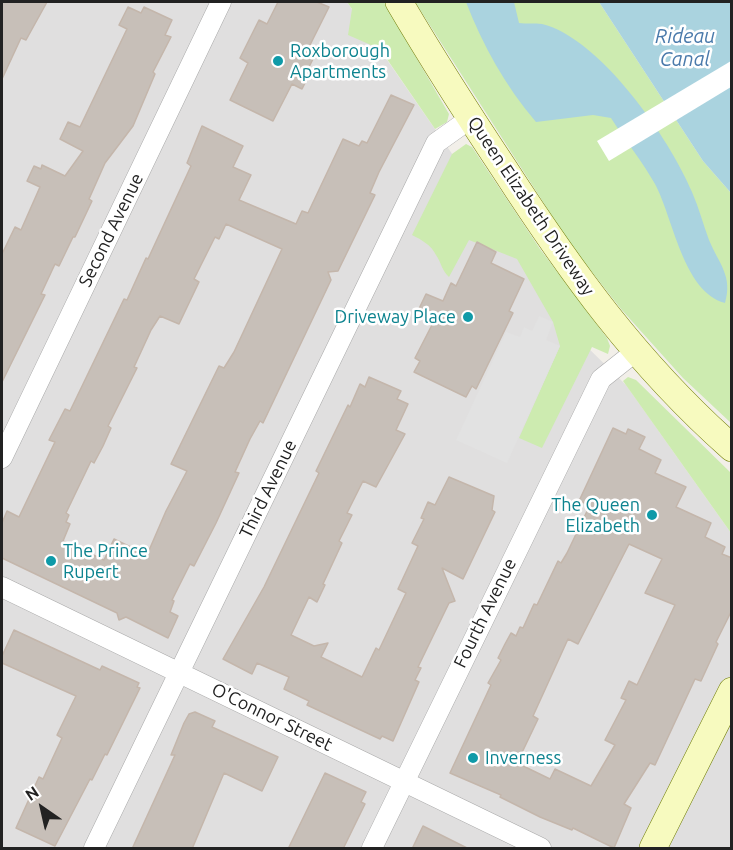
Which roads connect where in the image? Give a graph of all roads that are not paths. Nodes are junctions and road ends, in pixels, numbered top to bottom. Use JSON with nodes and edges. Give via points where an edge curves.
{"nodes":[{"id":1,"x":221,"y":2,"type":"edge"},
{"id":2,"x":399,"y":2,"type":"edge"},
{"id":3,"x":471,"y":118,"type":"junction"},
{"id":4,"x":635,"y":352,"type":"junction"},
{"id":5,"x":732,"y":448,"type":"edge"},
{"id":6,"x":2,"y":458,"type":"edge"},
{"id":7,"x":2,"y":587,"type":"edge"},
{"id":8,"x":179,"y":673,"type":"junction"},
{"id":9,"x":732,"y":691,"type":"edge"},
{"id":10,"x":404,"y":781,"type":"junction"},
{"id":11,"x":94,"y":849,"type":"edge"},
{"id":12,"x":372,"y":849,"type":"edge"},
{"id":13,"x":541,"y":849,"type":"edge"},
{"id":14,"x":653,"y":849,"type":"edge"}],
"edges":[{"from":1,"to":6,"type":"street","name":"Second Avenue"},
{"from":2,"to":3,"type":"main road","name":"Queen Elizabeth Driveway"},
{"from":3,"to":4,"type":"main road","name":"Queen Elizabeth Driveway","via":[[567,265]]},
{"from":3,"to":8,"type":"street","name":"Third Avenue","via":[[436,142]]},
{"from":4,"to":5,"type":"main road","name":"Queen Elizabeth Driveway"},
{"from":4,"to":10,"type":"street","name":"Fourth Avenue","via":[[601,378]]},
{"from":7,"to":8,"type":"street","name":"O'Connor Street"},
{"from":8,"to":10,"type":"street","name":"O'Connor Street"},
{"from":8,"to":11,"type":"street","name":"Third Avenue"},
{"from":9,"to":14,"type":"main road"},
{"from":10,"to":12,"type":"street","name":"Fourth Avenue"},
{"from":10,"to":13,"type":"street","name":"O'Connor Street"}]}
